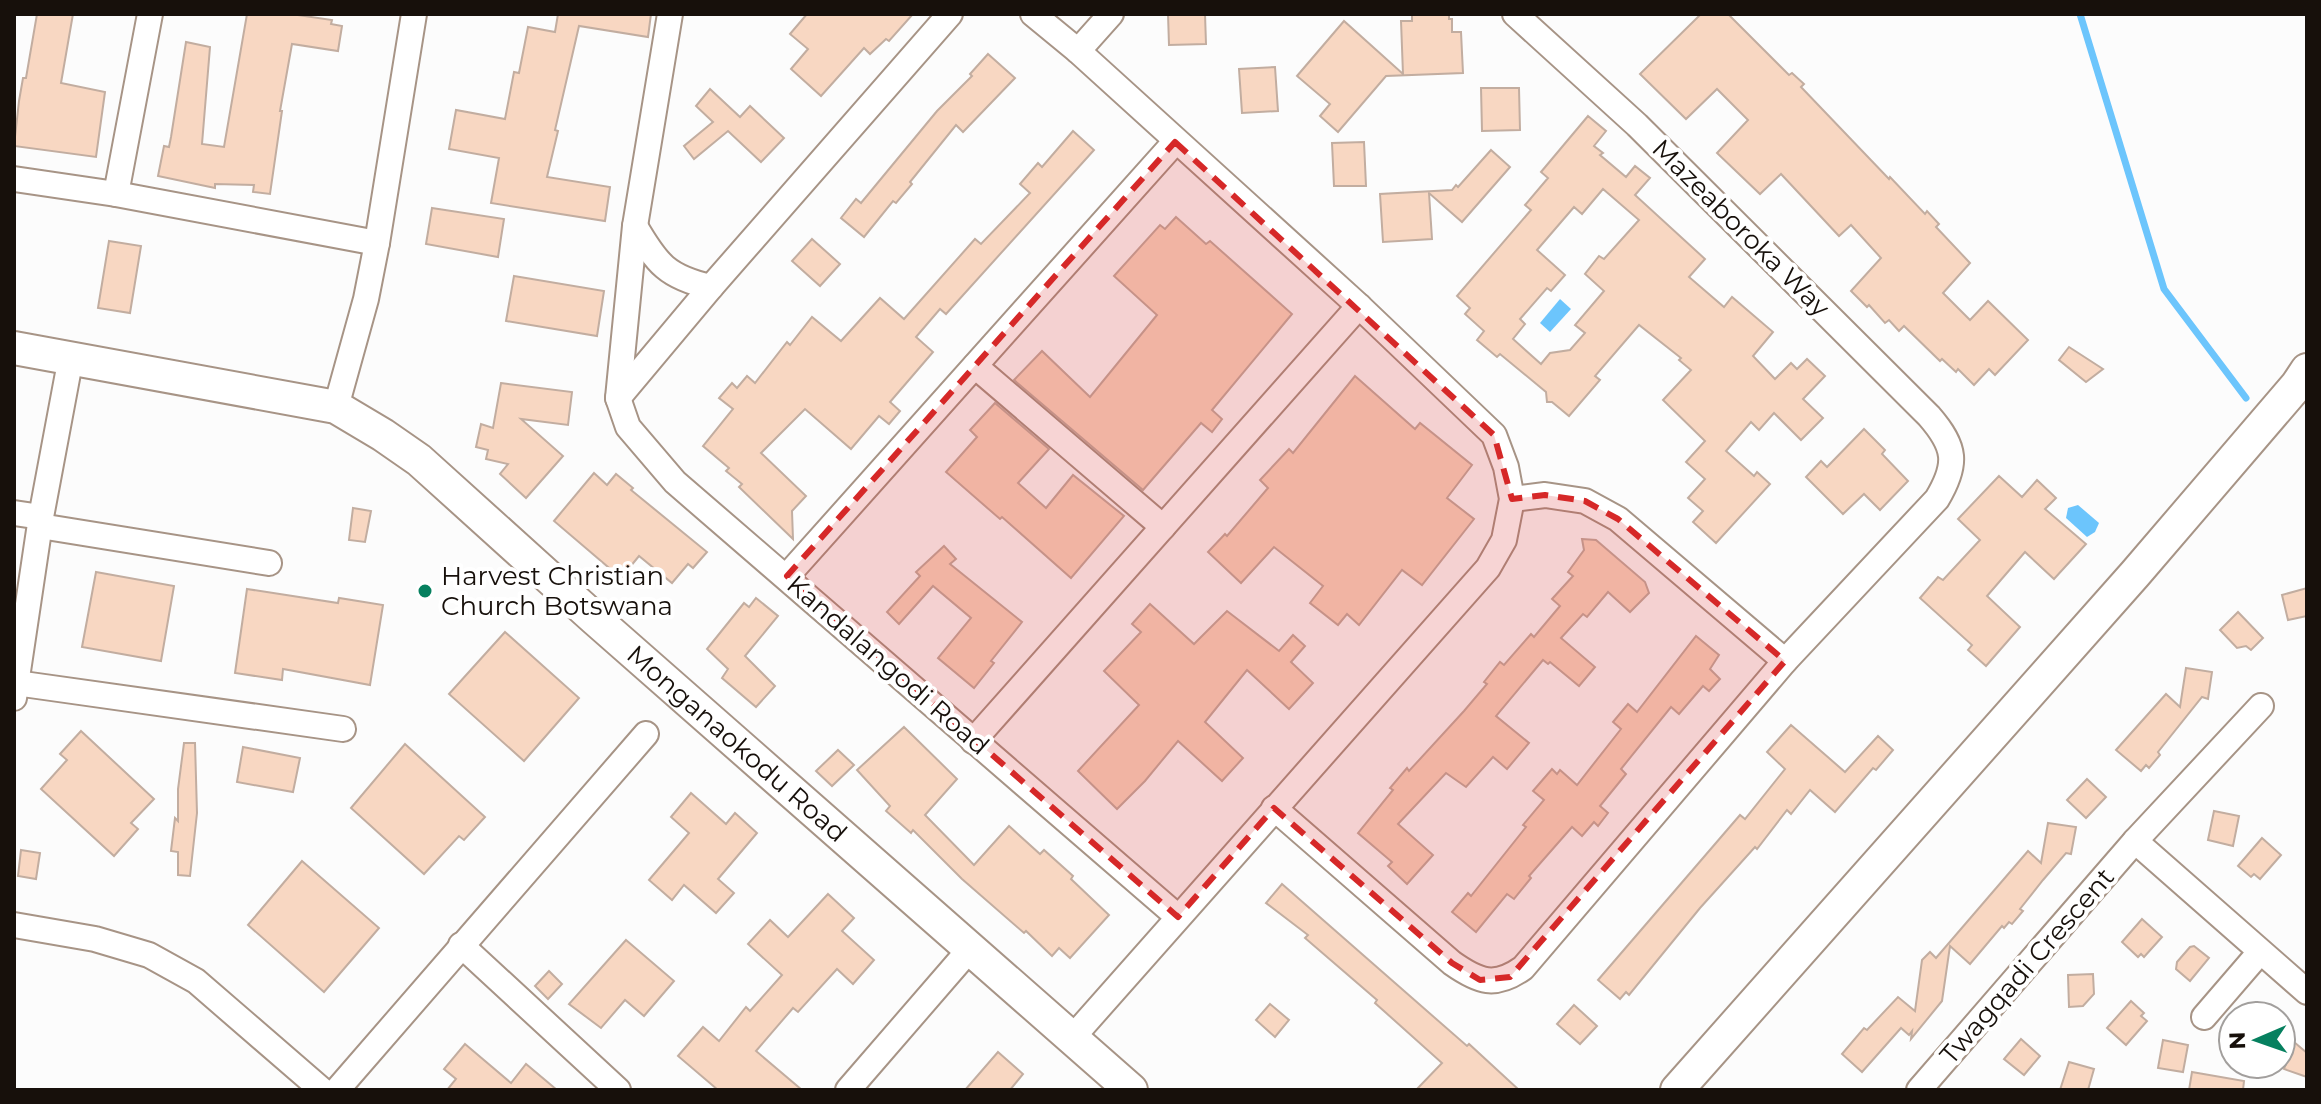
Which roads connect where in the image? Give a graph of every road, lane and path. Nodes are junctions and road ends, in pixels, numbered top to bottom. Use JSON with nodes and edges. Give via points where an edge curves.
{"nodes":[{"id":1,"x":150,"y":14,"type":"edge"},
{"id":2,"x":414,"y":14,"type":"edge"},
{"id":3,"x":670,"y":14,"type":"edge"},
{"id":4,"x":950,"y":14,"type":"edge"},
{"id":5,"x":1033,"y":14,"type":"edge"},
{"id":6,"x":1111,"y":14,"type":"edge"},
{"id":7,"x":1515,"y":14,"type":"edge"},
{"id":8,"x":1078,"y":51,"type":"junction"},
{"id":9,"x":1175,"y":142,"type":"junction"},
{"id":10,"x":14,"y":179,"type":"edge"},
{"id":11,"x":116,"y":194,"type":"junction"},
{"id":12,"x":635,"y":226,"type":"junction"},
{"id":13,"x":377,"y":243,"type":"junction"},
{"id":14,"x":711,"y":287,"type":"junction"},
{"id":15,"x":1359,"y":306,"type":"junction"},
{"id":16,"x":14,"y":348,"type":"edge"},
{"id":17,"x":71,"y":357,"type":"junction"},
{"id":18,"x":975,"y":366,"type":"junction"},
{"id":19,"x":2307,"y":370,"type":"edge"},
{"id":20,"x":618,"y":398,"type":"junction"},
{"id":21,"x":336,"y":407,"type":"junction"},
{"id":22,"x":1512,"y":499,"type":"junction"},
{"id":23,"x":14,"y":513,"type":"edge"},
{"id":24,"x":40,"y":522,"type":"junction"},
{"id":25,"x":1163,"y":527,"type":"junction"},
{"id":26,"x":269,"y":563,"type":"dead end"},
{"id":27,"x":787,"y":576,"type":"junction"},
{"id":28,"x":1785,"y":661,"type":"junction"},
{"id":29,"x":15,"y":690,"type":"edge"},
{"id":30,"x":2261,"y":706,"type":"dead end"},
{"id":31,"x":343,"y":729,"type":"dead end"},
{"id":32,"x":646,"y":734,"type":"dead end"},
{"id":33,"x":973,"y":741,"type":"junction"},
{"id":34,"x":1274,"y":808,"type":"junction"},
{"id":35,"x":2135,"y":841,"type":"junction"},
{"id":36,"x":1178,"y":917,"type":"junction"},
{"id":37,"x":14,"y":925,"type":"edge"},
{"id":38,"x":461,"y":945,"type":"junction"},
{"id":39,"x":970,"y":949,"type":"junction"},
{"id":40,"x":2260,"y":952,"type":"junction"},
{"id":41,"x":2307,"y":992,"type":"edge"},
{"id":42,"x":2204,"y":1017,"type":"dead end"},
{"id":43,"x":1072,"y":1038,"type":"junction"},
{"id":44,"x":322,"y":1090,"type":"edge"},
{"id":45,"x":337,"y":1090,"type":"edge"},
{"id":46,"x":618,"y":1090,"type":"edge"},
{"id":47,"x":848,"y":1090,"type":"edge"},
{"id":48,"x":1131,"y":1090,"type":"edge"},
{"id":49,"x":1677,"y":1090,"type":"edge"},
{"id":50,"x":1919,"y":1090,"type":"edge"}],
"edges":[{"from":1,"to":11,"type":"street"},
{"from":2,"to":13,"type":"street"},
{"from":3,"to":12,"type":"street"},
{"from":4,"to":14,"type":"street"},
{"from":5,"to":8,"type":"street"},
{"from":6,"to":8,"type":"street"},
{"from":7,"to":28,"type":"street","name":"Mazeaboroka Way","via":[[1637,125],[1946,435],[1949,478],[1937,499]]},
{"from":8,"to":9,"type":"street"},
{"from":9,"to":15,"type":"street"},
{"from":9,"to":18,"type":"street"},
{"from":10,"to":11,"type":"street"},
{"from":11,"to":13,"type":"street"},
{"from":12,"to":14,"type":"street","via":[[669,271]]},
{"from":12,"to":20,"type":"street"},
{"from":13,"to":21,"type":"street"},
{"from":14,"to":20,"type":"street"},
{"from":15,"to":22,"type":"street","via":[[1494,435]]},
{"from":15,"to":25,"type":"street"},
{"from":16,"to":17,"type":"street"},
{"from":17,"to":21,"type":"street"},
{"from":17,"to":24,"type":"street"},
{"from":18,"to":25,"type":"street"},
{"from":18,"to":27,"type":"street"},
{"from":19,"to":49,"type":"street","via":[[2135,574]]},
{"from":20,"to":27,"type":"street","name":"Kandalangodi Road","via":[[628,427],[675,482]]},
{"from":21,"to":39,"type":"street","name":"Monganaokodu Road","via":[[419,460]]},
{"from":22,"to":28,"type":"street","via":[[1545,495],[1585,501],[1618,519]]},
{"from":22,"to":34,"type":"street","via":[[1504,540],[1488,568]]},
{"from":23,"to":24,"type":"street"},
{"from":24,"to":26,"type":"street"},
{"from":24,"to":29,"type":"street"},
{"from":25,"to":33,"type":"street"},
{"from":27,"to":33,"type":"street","name":"Kandalangodi Road"},
{"from":28,"to":34,"type":"street","via":[[1510,977],[1480,980],[1452,963]]},
{"from":29,"to":31,"type":"street"},
{"from":30,"to":35,"type":"street","name":"Twagqadi Crescent"},
{"from":32,"to":38,"type":"street"},
{"from":33,"to":36,"type":"street","name":"Kandalangodi Road"},
{"from":34,"to":36,"type":"street"},
{"from":35,"to":40,"type":"street"},
{"from":35,"to":50,"type":"street","name":"Twagqadi Crescent"},
{"from":36,"to":43,"type":"street"},
{"from":37,"to":44,"type":"street","via":[[149,955],[196,981]]},
{"from":38,"to":45,"type":"street"},
{"from":38,"to":46,"type":"street"},
{"from":39,"to":43,"type":"street","name":"Monganaokodu Road"},
{"from":39,"to":47,"type":"street"},
{"from":40,"to":41,"type":"street"},
{"from":40,"to":42,"type":"street"},
{"from":43,"to":48,"type":"street","name":"Monganaokodu Road"}]}
